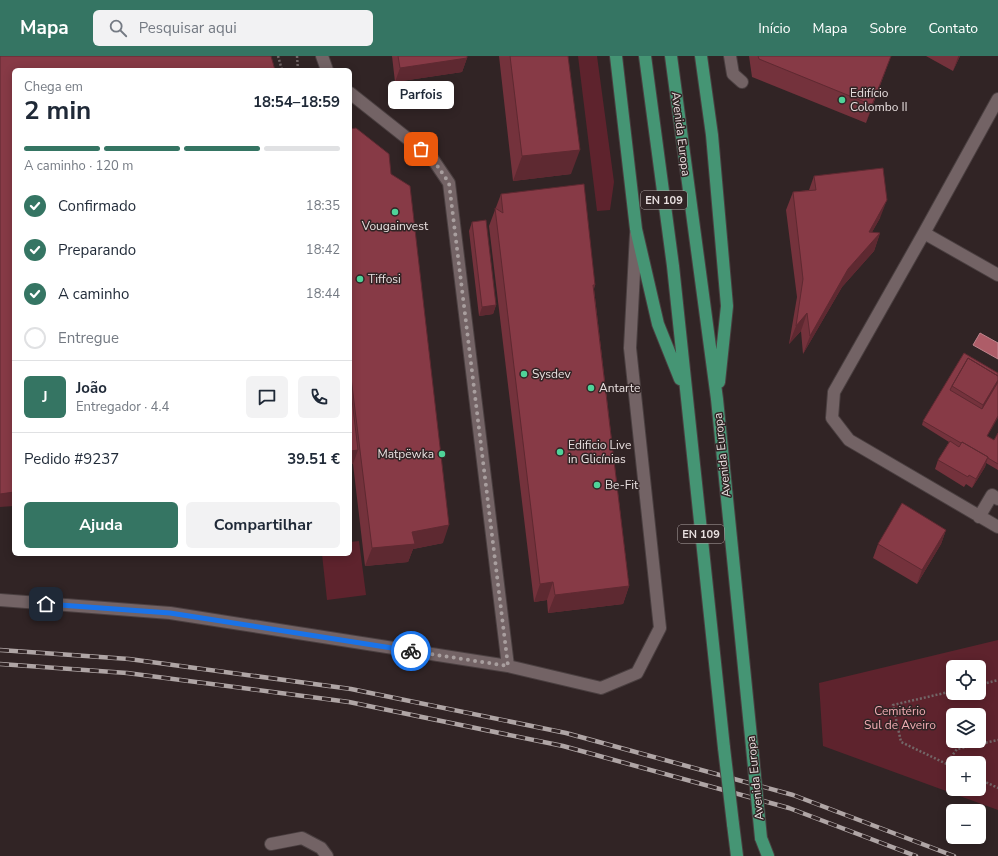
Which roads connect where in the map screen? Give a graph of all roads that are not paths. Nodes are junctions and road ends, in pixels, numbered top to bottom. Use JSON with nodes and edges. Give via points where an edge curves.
{"nodes":[{"id":1,"x":322,"y":56,"type":"edge"},
{"id":2,"x":616,"y":56,"type":"edge"},
{"id":3,"x":645,"y":56,"type":"edge"},
{"id":4,"x":671,"y":56,"type":"edge"},
{"id":5,"x":702,"y":56,"type":"edge"},
{"id":6,"x":730,"y":56,"type":"edge"},
{"id":7,"x":326,"y":68,"type":"edge"},
{"id":8,"x":742,"y":82,"type":"dead end"},
{"id":9,"x":352,"y":95,"type":"edge"},
{"id":10,"x":998,"y":99,"type":"edge"},
{"id":11,"x":636,"y":227,"type":"junction"},
{"id":12,"x":924,"y":233,"type":"junction"},
{"id":13,"x":998,"y":275,"type":"edge"},
{"id":14,"x":686,"y":391,"type":"junction"},
{"id":15,"x":717,"y":399,"type":"junction"},
{"id":16,"x":998,"y":499,"type":"edge"},
{"id":17,"x":979,"y":516,"type":"junction"},
{"id":18,"x":998,"y":527,"type":"edge"},
{"id":19,"x":0,"y":600,"type":"edge"},
{"id":20,"x":508,"y":666,"type":"junction"},
{"id":21,"x":733,"y":824,"type":"junction"},
{"id":22,"x":761,"y":838,"type":"junction"},
{"id":23,"x":271,"y":844,"type":"dead end"},
{"id":24,"x":327,"y":856,"type":"edge"},
{"id":25,"x":731,"y":856,"type":"edge"},
{"id":26,"x":737,"y":856,"type":"edge"},
{"id":27,"x":764,"y":856,"type":"edge"},
{"id":28,"x":768,"y":856,"type":"edge"}],
"edges":[{"from":1,"to":7,"type":"street"},
{"from":2,"to":11,"type":"main road"},
{"from":3,"to":14,"type":"main road","name":"Avenida Europa","number":"EN 109","via":[[673,266]]},
{"from":4,"to":15,"type":"main road","name":"Avenida Europa","number":"EN 109"},
{"from":5,"to":15,"type":"main road","via":[[712,135],[727,306]]},
{"from":6,"to":8,"type":"street","via":[[733,74]]},
{"from":9,"to":20,"type":"street","via":[[432,158],[449,183]]},
{"from":10,"to":12,"type":"street"},
{"from":11,"to":14,"type":"main road","via":[[658,324]]},
{"from":11,"to":20,"type":"street","via":[[630,348],[660,628],[637,673],[601,688]]},
{"from":12,"to":13,"type":"street"},
{"from":12,"to":17,"type":"street","via":[[834,392],[832,418],[849,440]]},
{"from":14,"to":21,"type":"main road","name":"Avenida Europa","number":"EN 109","bridge":true},
{"from":15,"to":22,"type":"main road","name":"Avenida Europa","number":"EN 109","bridge":true},
{"from":16,"to":17,"type":"street","via":[[992,495]]},
{"from":17,"to":18,"type":"street"},
{"from":19,"to":20,"type":"street","via":[[170,613]]},
{"from":21,"to":25,"type":"main road"},
{"from":21,"to":26,"type":"main road","name":"Avenida Europa","number":"EN 109"},
{"from":22,"to":27,"type":"main road","name":"Avenida Europa","number":"EN 109"},
{"from":22,"to":28,"type":"main road"},
{"from":23,"to":24,"type":"street","via":[[302,838],[321,848]]}]}
